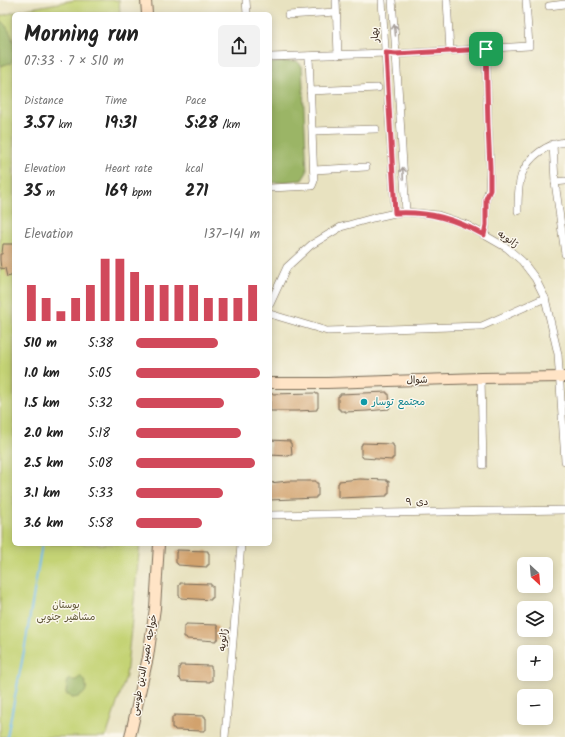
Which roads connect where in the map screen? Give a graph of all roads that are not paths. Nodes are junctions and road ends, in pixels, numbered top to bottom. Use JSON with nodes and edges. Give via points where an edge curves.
{"nodes":[{"id":1,"x":146,"y":0,"type":"edge"},
{"id":2,"x":246,"y":0,"type":"edge"},
{"id":3,"x":336,"y":0,"type":"edge"},
{"id":4,"x":382,"y":0,"type":"edge"},
{"id":5,"x":392,"y":0,"type":"edge"},
{"id":6,"x":447,"y":0,"type":"edge"},
{"id":7,"x":526,"y":0,"type":"edge"},
{"id":8,"x":565,"y":4,"type":"edge"},
{"id":9,"x":549,"y":6,"type":"dead end"},
{"id":10,"x":147,"y":12,"type":"edge"},
{"id":11,"x":247,"y":12,"type":"edge"},
{"id":12,"x":336,"y":12,"type":"junction"},
{"id":13,"x":288,"y":15,"type":"dead end"},
{"id":14,"x":486,"y":49,"type":"junction"},
{"id":15,"x":450,"y":51,"type":"junction"},
{"id":16,"x":386,"y":53,"type":"junction"},
{"id":17,"x":338,"y":54,"type":"junction"},
{"id":18,"x":396,"y":54,"type":"junction"},
{"id":19,"x":309,"y":56,"type":"junction"},
{"id":20,"x":272,"y":57,"type":"edge"},
{"id":21,"x":378,"y":88,"type":"dead end"},
{"id":22,"x":310,"y":91,"type":"junction"},
{"id":23,"x":376,"y":129,"type":"dead end"},
{"id":24,"x":313,"y":131,"type":"junction"},
{"id":25,"x":565,"y":142,"type":"edge"},
{"id":26,"x":553,"y":144,"type":"junction"},
{"id":27,"x":366,"y":167,"type":"dead end"},
{"id":28,"x":314,"y":170,"type":"junction"},
{"id":29,"x":565,"y":181,"type":"edge"},
{"id":30,"x":555,"y":182,"type":"junction"},
{"id":31,"x":272,"y":188,"type":"edge"},
{"id":32,"x":518,"y":211,"type":"dead end"},
{"id":33,"x":406,"y":212,"type":"junction"},
{"id":34,"x":395,"y":213,"type":"junction"},
{"id":35,"x":563,"y":218,"type":"edge"},
{"id":36,"x":484,"y":235,"type":"junction"},
{"id":37,"x":565,"y":254,"type":"edge"},
{"id":38,"x":546,"y":298,"type":"junction"},
{"id":39,"x":272,"y":300,"type":"edge"},
{"id":40,"x":272,"y":315,"type":"edge"},
{"id":41,"x":562,"y":377,"type":"edge"},
{"id":42,"x":481,"y":378,"type":"junction"},
{"id":43,"x":272,"y":383,"type":"edge"},
{"id":44,"x":565,"y":456,"type":"edge"},
{"id":45,"x":565,"y":461,"type":"edge"},
{"id":46,"x":483,"y":465,"type":"dead end"},
{"id":47,"x":565,"y":510,"type":"edge"},
{"id":48,"x":272,"y":515,"type":"edge"},
{"id":49,"x":159,"y":546,"type":"edge"},
{"id":50,"x":242,"y":546,"type":"edge"},
{"id":51,"x":130,"y":737,"type":"edge"},
{"id":52,"x":225,"y":737,"type":"edge"}],
"edges":[{"from":1,"to":10,"type":"street"},
{"from":2,"to":11,"type":"street"},
{"from":3,"to":12,"type":"street"},
{"from":4,"to":16,"type":"street","name":"بهار"},
{"from":18,"to":5,"type":"street","name":"بهار","one_way":true},
{"from":6,"to":15,"type":"street"},
{"from":7,"to":14,"type":"street","via":[[529,46]]},
{"from":8,"to":9,"type":"street"},
{"from":12,"to":13,"type":"street"},
{"from":12,"to":17,"type":"street"},
{"from":14,"to":15,"type":"street"},
{"from":14,"to":36,"type":"street","via":[[490,190],[486,199]]},
{"from":15,"to":18,"type":"street"},
{"from":16,"to":17,"type":"street"},
{"from":16,"to":18,"type":"street"},
{"from":16,"to":34,"type":"street","name":"بهار"},
{"from":17,"to":19,"type":"street"},
{"from":33,"to":18,"type":"street","name":"بهار","one_way":true},
{"from":19,"to":20,"type":"street"},
{"from":19,"to":22,"type":"street"},
{"from":21,"to":22,"type":"street"},
{"from":22,"to":24,"type":"street"},
{"from":23,"to":24,"type":"street"},
{"from":24,"to":28,"type":"street"},
{"from":25,"to":26,"type":"street"},
{"from":26,"to":30,"type":"street"},
{"from":26,"to":32,"type":"street","via":[[541,150],[521,174]]},
{"from":27,"to":28,"type":"street"},
{"from":28,"to":31,"type":"street","via":[[312,186]]},
{"from":29,"to":30,"type":"street"},
{"from":30,"to":35,"type":"street"},
{"from":33,"to":34,"type":"street","name":"ژانویه"},
{"from":33,"to":36,"type":"street","name":"ژانویه","via":[[438,216]]},
{"from":34,"to":39,"type":"street","name":"ژانویه","via":[[341,227],[311,245],[287,267]]},
{"from":35,"to":37,"type":"street"},
{"from":36,"to":38,"type":"street","name":"ژانویه","via":[[507,248],[522,261]]},
{"from":38,"to":40,"type":"street","via":[[482,326],[327,332]]},
{"from":38,"to":41,"type":"street","name":"ژانویه"},
{"from":41,"to":42,"type":"street","name":"شوال"},
{"from":41,"to":44,"type":"street","name":"ژانویه"},
{"from":42,"to":43,"type":"street","name":"شوال"},
{"from":42,"to":46,"type":"street"},
{"from":44,"to":45,"type":"street","name":"ژانویه"},
{"from":47,"to":48,"type":"street","name":"۹ دی"},
{"from":49,"to":51,"type":"street","name":"خواجه نصیر الدین طوسی","via":[[155,608],[148,657]]},
{"from":50,"to":52,"type":"street","name":"ژانویه"}]}
